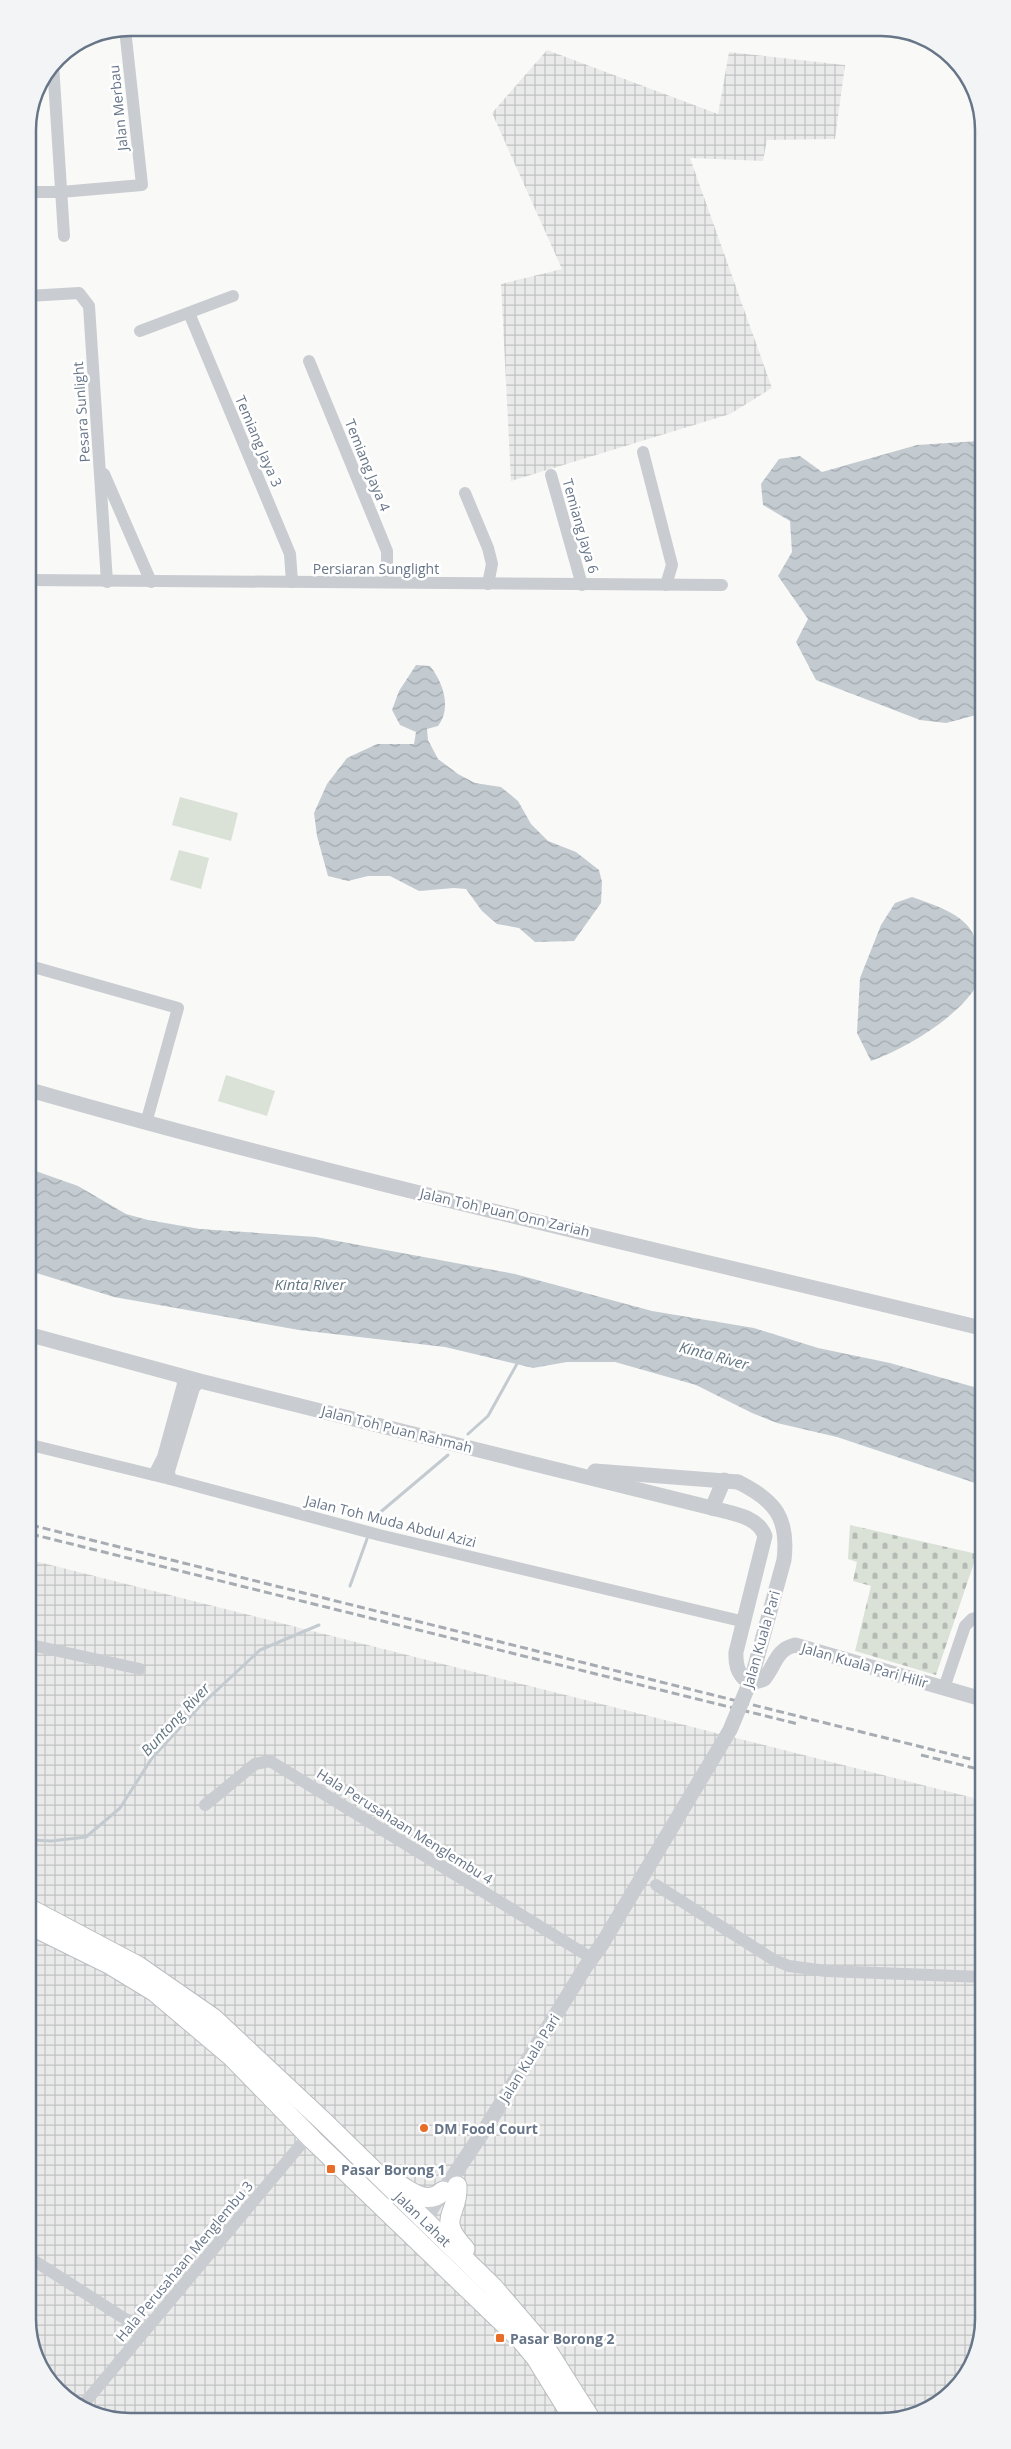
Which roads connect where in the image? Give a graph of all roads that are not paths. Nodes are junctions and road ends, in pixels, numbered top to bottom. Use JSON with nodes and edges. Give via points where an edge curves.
{"nodes":[{"id":1,"x":126,"y":36,"type":"edge"},
{"id":2,"x":54,"y":76,"type":"edge"},
{"id":3,"x":36,"y":192,"type":"edge"},
{"id":4,"x":61,"y":192,"type":"junction"},
{"id":5,"x":64,"y":236,"type":"dead end"},
{"id":6,"x":36,"y":296,"type":"edge"},
{"id":7,"x":233,"y":296,"type":"dead end"},
{"id":8,"x":189,"y":313,"type":"junction"},
{"id":9,"x":140,"y":331,"type":"dead end"},
{"id":10,"x":309,"y":362,"type":"dead end"},
{"id":11,"x":642,"y":452,"type":"dead end"},
{"id":12,"x":101,"y":466,"type":"junction"},
{"id":13,"x":551,"y":474,"type":"dead end"},
{"id":14,"x":466,"y":493,"type":"dead end"},
{"id":15,"x":36,"y":580,"type":"edge"},
{"id":16,"x":107,"y":582,"type":"junction"},
{"id":17,"x":151,"y":582,"type":"junction"},
{"id":18,"x":292,"y":582,"type":"junction"},
{"id":19,"x":388,"y":582,"type":"junction"},
{"id":20,"x":488,"y":584,"type":"junction"},
{"id":21,"x":582,"y":585,"type":"junction"},
{"id":22,"x":666,"y":585,"type":"junction"},
{"id":23,"x":722,"y":585,"type":"dead end"},
{"id":24,"x":36,"y":968,"type":"edge"},
{"id":25,"x":36,"y":1092,"type":"edge"},
{"id":26,"x":146,"y":1123,"type":"junction"},
{"id":27,"x":975,"y":1327,"type":"edge"},
{"id":28,"x":36,"y":1337,"type":"edge"},
{"id":29,"x":181,"y":1375,"type":"junction"},
{"id":30,"x":200,"y":1380,"type":"junction"},
{"id":31,"x":36,"y":1446,"type":"edge"},
{"id":32,"x":168,"y":1459,"type":"junction"},
{"id":33,"x":558,"y":1469,"type":"junction"},
{"id":34,"x":154,"y":1475,"type":"junction"},
{"id":35,"x":170,"y":1479,"type":"junction"},
{"id":36,"x":731,"y":1481,"type":"junction"},
{"id":37,"x":712,"y":1508,"type":"junction"},
{"id":38,"x":762,"y":1527,"type":"joint"},
{"id":39,"x":975,"y":1618,"type":"edge"},
{"id":40,"x":745,"y":1622,"type":"junction"},
{"id":41,"x":36,"y":1646,"type":"edge"},
{"id":42,"x":140,"y":1670,"type":"dead end"},
{"id":43,"x":944,"y":1688,"type":"junction"},
{"id":44,"x":975,"y":1697,"type":"edge"},
{"id":45,"x":205,"y":1805,"type":"dead end"},
{"id":46,"x":656,"y":1886,"type":"dead end"},
{"id":47,"x":36,"y":1912,"type":"edge"},
{"id":48,"x":36,"y":1928,"type":"edge"},
{"id":49,"x":593,"y":1958,"type":"junction"},
{"id":50,"x":975,"y":1977,"type":"edge"},
{"id":51,"x":308,"y":2136,"type":"junction"},
{"id":52,"x":374,"y":2172,"type":"junction"},
{"id":53,"x":450,"y":2189,"type":"junction"},
{"id":54,"x":427,"y":2222,"type":"junction"},
{"id":55,"x":36,"y":2262,"type":"edge"},
{"id":56,"x":144,"y":2331,"type":"junction"},
{"id":57,"x":523,"y":2331,"type":"junction"},
{"id":58,"x":86,"y":2401,"type":"edge"},
{"id":59,"x":571,"y":2413,"type":"edge"},
{"id":60,"x":587,"y":2413,"type":"edge"}],
"edges":[{"from":1,"to":4,"type":"street","name":"Jalan Merbau","via":[[142,185]]},
{"from":2,"to":4,"type":"street"},
{"from":3,"to":4,"type":"street"},
{"from":4,"to":5,"type":"street"},
{"from":6,"to":12,"type":"street","name":"Pesara Sunlight","via":[[79,293],[88,306]]},
{"from":7,"to":8,"type":"street"},
{"from":8,"to":9,"type":"street"},
{"from":8,"to":18,"type":"street","name":"Temiang Jaya 3","via":[[290,554]]},
{"from":10,"to":19,"type":"street","name":"Temiang Jaya 4","via":[[387,551]]},
{"from":11,"to":22,"type":"street","via":[[672,565]]},
{"from":12,"to":16,"type":"street","name":"Pesara Sunlight"},
{"from":12,"to":17,"type":"street"},
{"from":13,"to":21,"type":"street","name":"Temiang Jaya 6"},
{"from":14,"to":20,"type":"street","via":[[492,564]]},
{"from":15,"to":16,"type":"street","name":"Persiaran Sunglight"},
{"from":16,"to":17,"type":"street","name":"Persiaran Sunglight"},
{"from":17,"to":18,"type":"street","name":"Persiaran Sunglight"},
{"from":18,"to":19,"type":"street","name":"Persiaran Sunglight"},
{"from":19,"to":20,"type":"street","name":"Persiaran Sunglight"},
{"from":20,"to":21,"type":"street","name":"Persiaran Sunglight"},
{"from":21,"to":22,"type":"street","name":"Persiaran Sunglight"},
{"from":22,"to":23,"type":"street","name":"Persiaran Sunglight"},
{"from":24,"to":26,"type":"street","via":[[178,1008]]},
{"from":25,"to":26,"type":"street","name":"Jalan Toh Puan Onn Zariah"},
{"from":26,"to":27,"type":"street","name":"Jalan Toh Puan Onn Zariah"},
{"from":28,"to":29,"type":"street","name":"Jalan Toh Puan Rahmah"},
{"from":29,"to":30,"type":"street","name":"Jalan Toh Puan Rahmah"},
{"from":29,"to":32,"type":"street","via":[[183,1384]]},
{"from":30,"to":32,"type":"street","via":[[194,1388]]},
{"from":30,"to":33,"type":"street","name":"Jalan Toh Puan Rahmah"},
{"from":31,"to":34,"type":"street","name":"Jalan Toh Muda Abdul Azizi"},
{"from":32,"to":34,"type":"street"},
{"from":32,"to":35,"type":"street"},
{"from":33,"to":36,"type":"street","name":"Jalan Kuala Pari"},
{"from":33,"to":37,"type":"street","name":"Jalan Toh Puan Rahmah"},
{"from":34,"to":35,"type":"street","name":"Jalan Toh Muda Abdul Azizi"},
{"from":35,"to":40,"type":"street","name":"Jalan Toh Muda Abdul Azizi","via":[[379,1535]]},
{"from":36,"to":37,"type":"street"},
{"from":36,"to":49,"type":"street","name":"Jalan Kuala Pari","bridge":true,"via":[[765,1498],[775,1509],[782,1519],[786,1544],[752,1677],[730,1730]]},
{"from":37,"to":38,"type":"street","name":"Jalan Toh Puan Rahmah","via":[[756,1521]]},
{"from":38,"to":40,"type":"street","name":"Jalan Kuala Pari Hilir","via":[[764,1546]]},
{"from":39,"to":43,"type":"street","via":[[965,1626]]},
{"from":40,"to":43,"type":"street","name":"Jalan Kuala Pari Hilir","via":[[735,1664],[740,1675],[750,1682],[764,1679],[778,1654],[795,1646]]},
{"from":41,"to":42,"type":"street"},
{"from":43,"to":44,"type":"street","name":"Jalan Kuala Pari Hilir"},
{"from":45,"to":49,"type":"street","name":"Hala Perusahaan Menglembu 4","via":[[255,1764],[274,1763]]},
{"from":46,"to":50,"type":"street","via":[[774,1960],[789,1966],[880,1974]]},
{"from":47,"to":52,"type":"main road","name":"Jalan Lahat","via":[[138,1966],[213,2018]]},
{"from":48,"to":51,"type":"main road","via":[[109,1964],[155,1992],[232,2057]]},
{"from":49,"to":53,"type":"street","name":"Jalan Kuala Pari"},
{"from":51,"to":54,"type":"main road","via":[[317,2137],[329,2146],[407,2218]]},
{"from":51,"to":56,"type":"street","name":"Hala Perusahaan Menglembu 3"},
{"from":51,"to":57,"type":"main road"},
{"from":52,"to":53,"type":"main road","via":[[422,2198],[430,2199]]},
{"from":52,"to":54,"type":"main road","name":"Jalan Lahat"},
{"from":53,"to":54,"type":"street","name":"Jalan Kuala Pari","via":[[431,2209]]},
{"from":53,"to":57,"type":"main road","via":[[457,2193],[449,2221],[452,2230],[458,2241],[499,2284]]},
{"from":54,"to":57,"type":"main road","via":[[432,2244]]},
{"from":55,"to":56,"type":"street"},
{"from":56,"to":58,"type":"street","name":"Hala Perusahaan Menglembu 3"},
{"from":57,"to":59,"type":"main road"},
{"from":57,"to":60,"type":"main road","via":[[547,2350]]}]}
